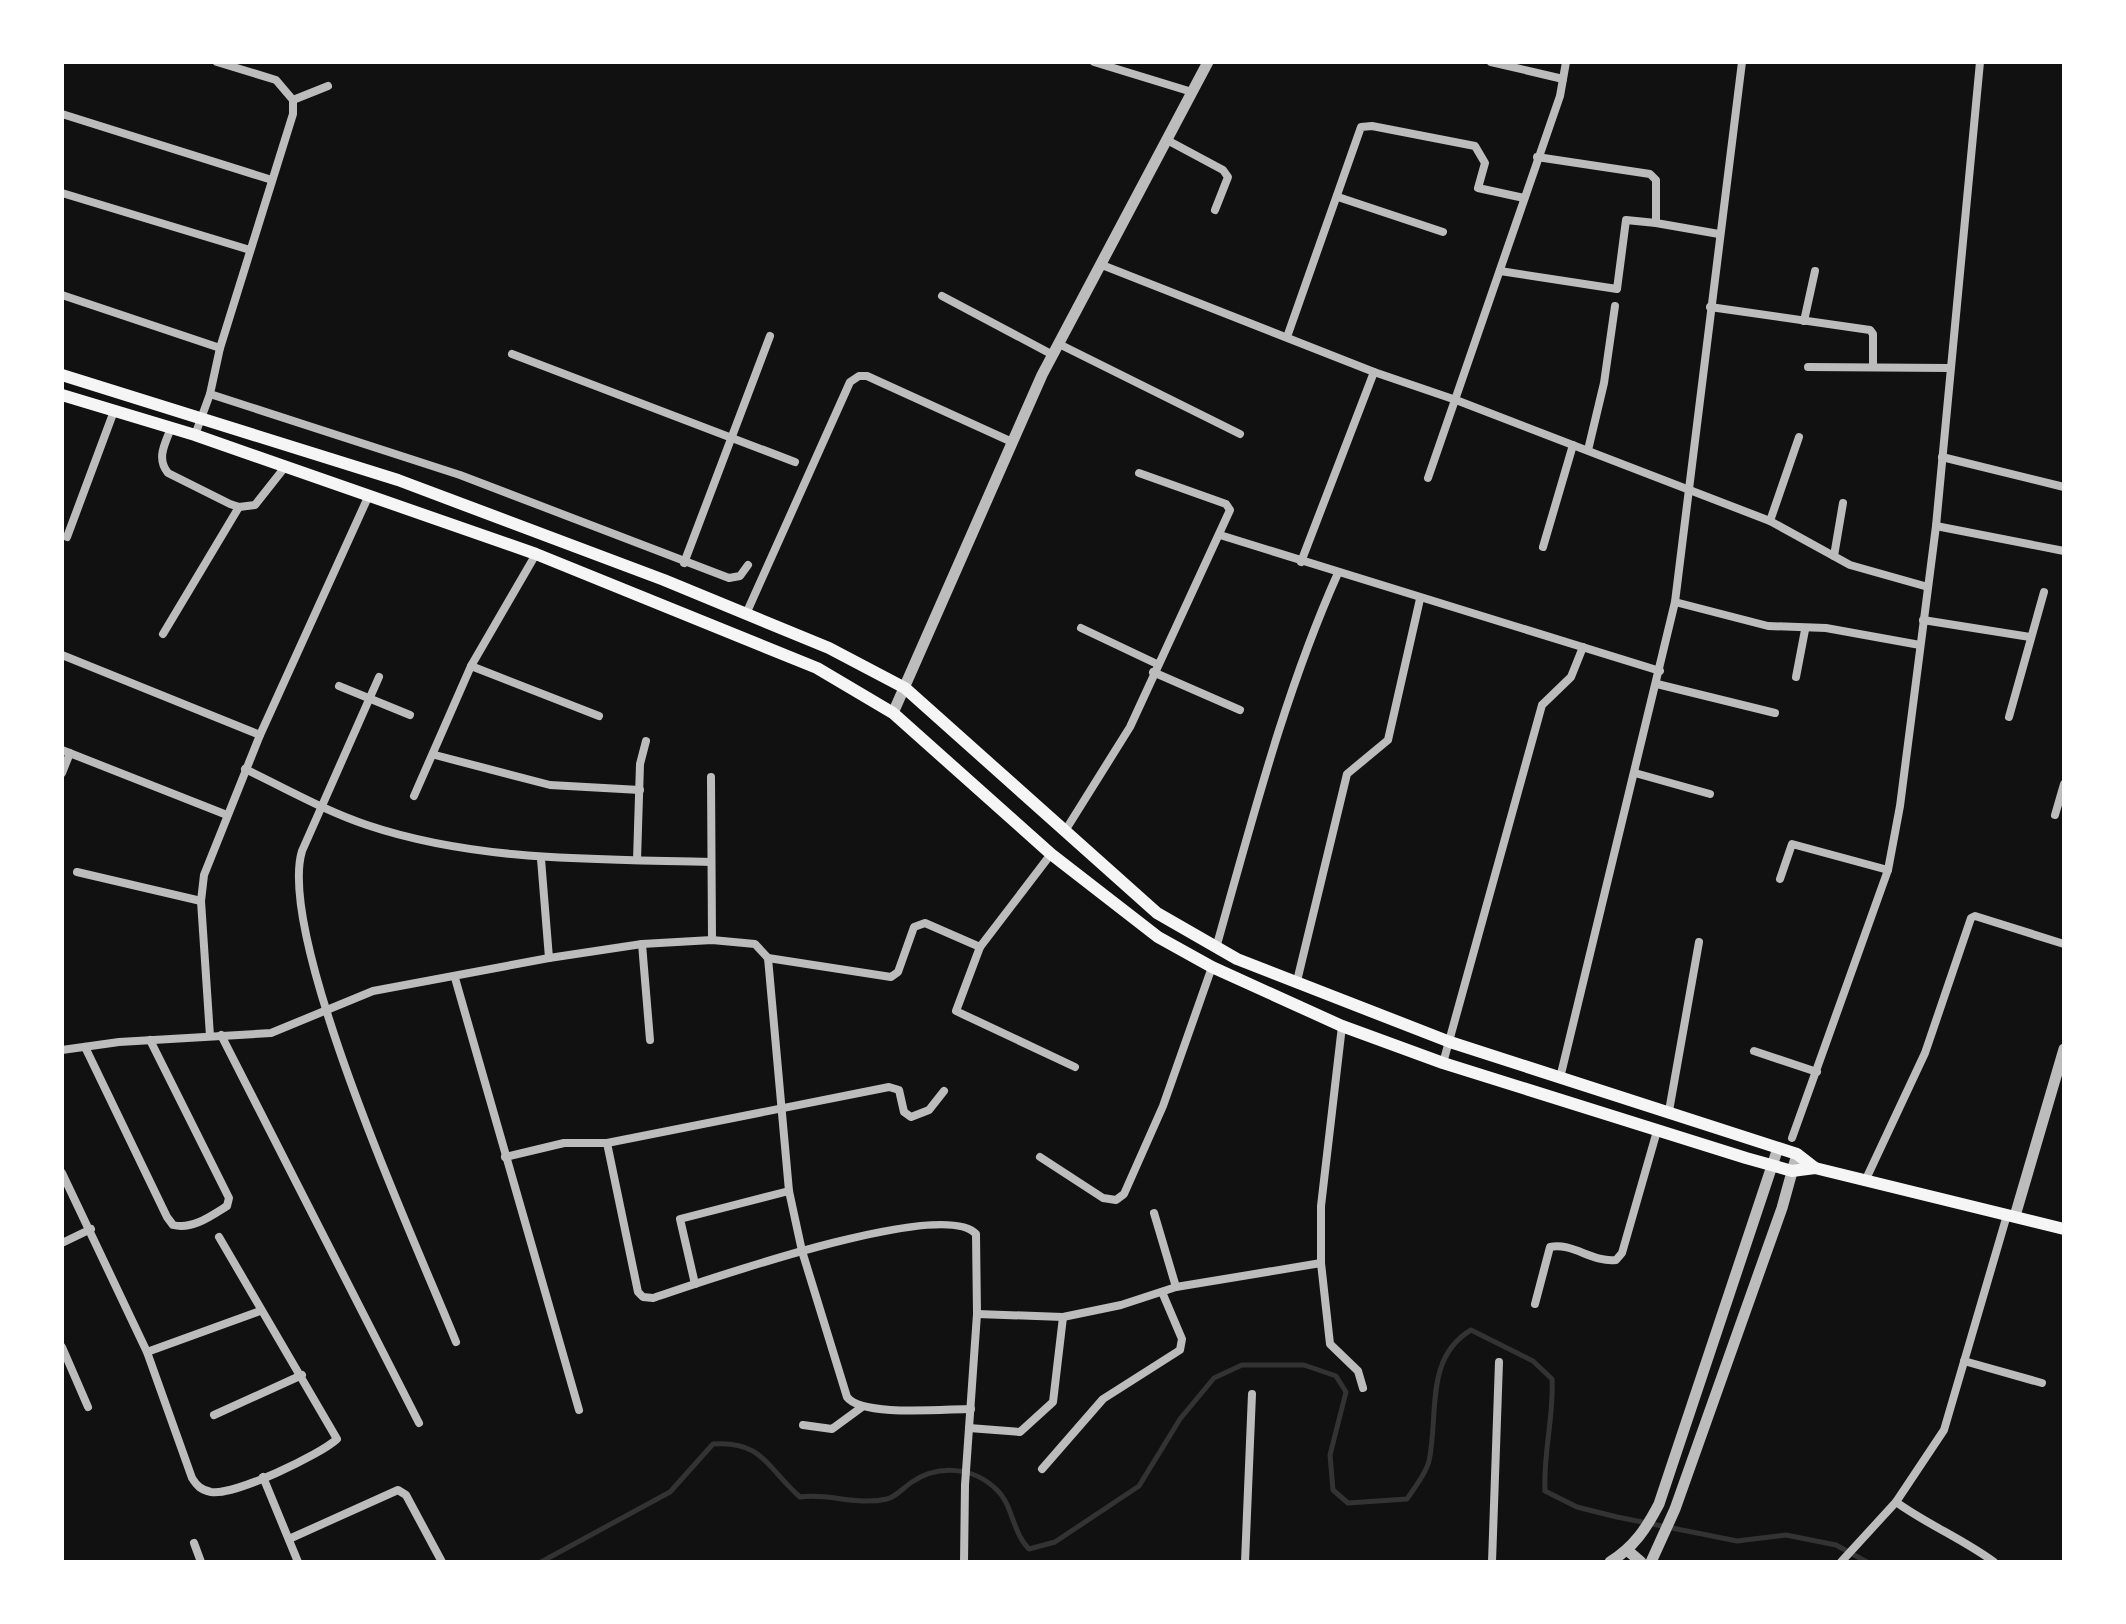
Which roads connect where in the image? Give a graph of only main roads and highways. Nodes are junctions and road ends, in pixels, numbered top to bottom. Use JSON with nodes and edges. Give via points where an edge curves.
{"nodes":[{"id":1,"x":62,"y":375,"type":"edge"},
{"id":2,"x":62,"y":395,"type":"edge"},
{"id":3,"x":1815,"y":1168,"type":"junction"},
{"id":4,"x":2064,"y":1229,"type":"edge"}],
"edges":[{"from":1,"to":3,"type":"main road","via":[[398,480],[829,648],[905,688],[1157,913],[1216,948],[1450,1042],[1797,1154]]},
{"from":2,"to":3,"type":"main road","via":[[195,435],[536,554],[817,668],[893,713],[1051,854],[1158,937],[1342,1026],[1657,1131],[1792,1171]]},
{"from":3,"to":4,"type":"main road"}]}
